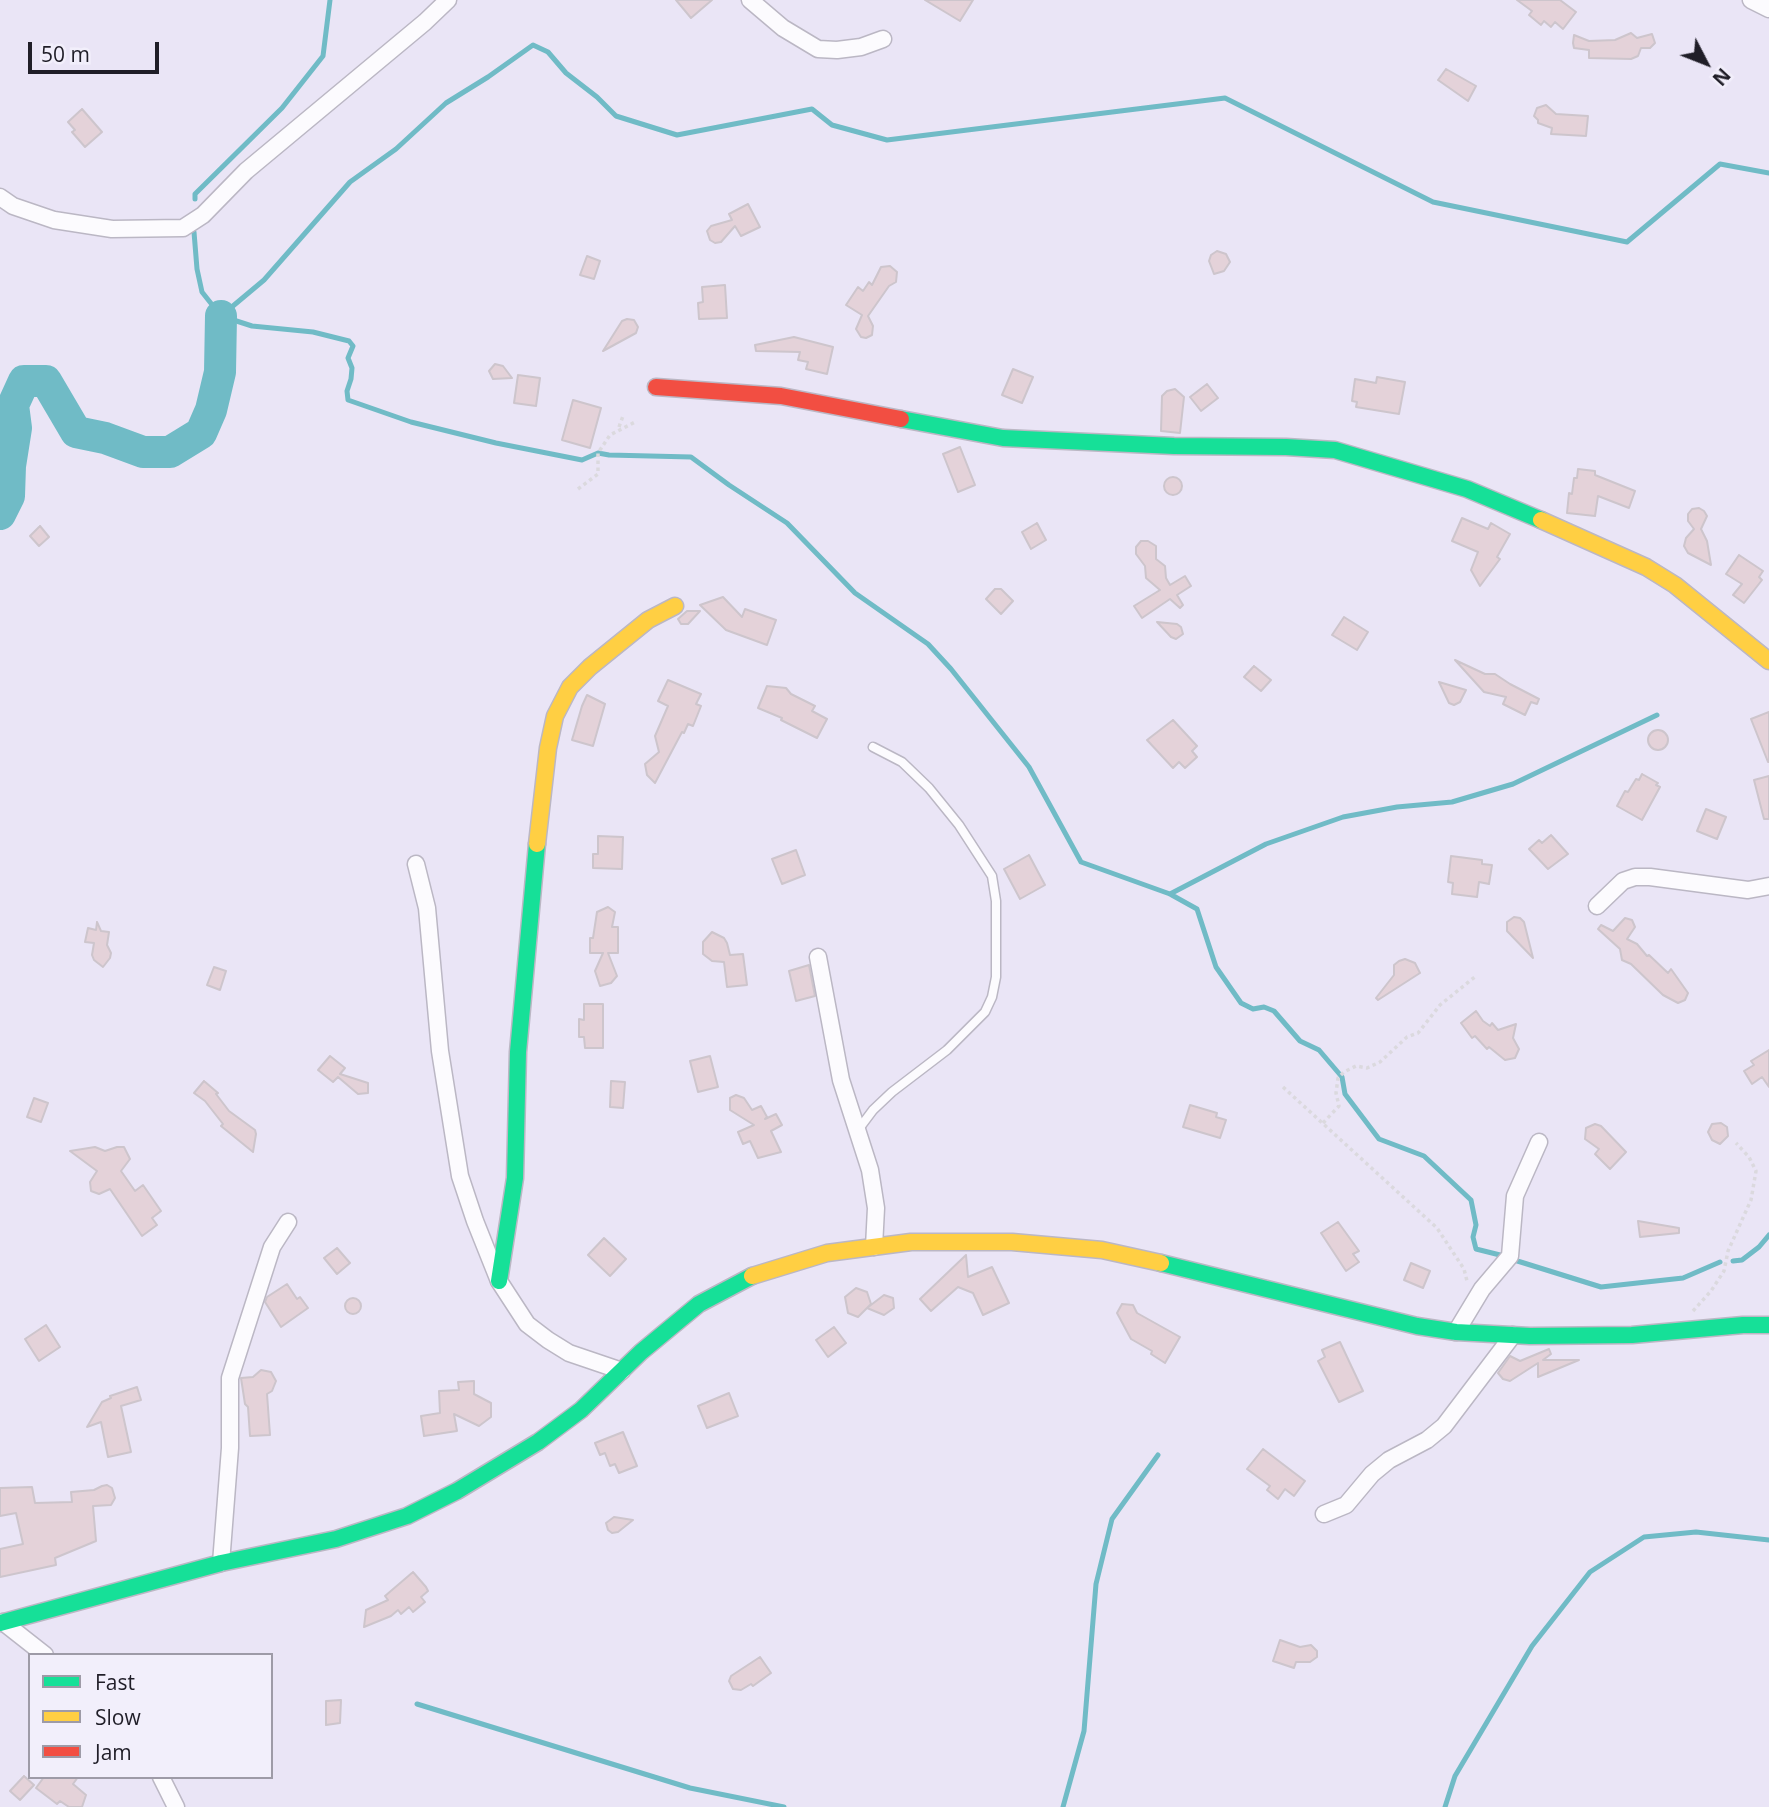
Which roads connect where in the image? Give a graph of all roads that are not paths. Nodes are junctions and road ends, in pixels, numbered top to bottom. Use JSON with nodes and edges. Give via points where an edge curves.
{"nodes":[{"id":1,"x":448,"y":0,"type":"edge"},
{"id":2,"x":750,"y":0,"type":"edge"},
{"id":3,"x":1751,"y":0,"type":"edge"},
{"id":4,"x":1769,"y":9,"type":"edge"},
{"id":5,"x":883,"y":39,"type":"dead end"},
{"id":6,"x":0,"y":197,"type":"edge"},
{"id":7,"x":656,"y":387,"type":"dead end"},
{"id":8,"x":675,"y":606,"type":"dead end"},
{"id":9,"x":1769,"y":661,"type":"edge"},
{"id":10,"x":873,"y":747,"type":"dead end"},
{"id":11,"x":416,"y":864,"type":"dead end"},
{"id":12,"x":1769,"y":886,"type":"edge"},
{"id":13,"x":1597,"y":906,"type":"dead end"},
{"id":14,"x":818,"y":957,"type":"dead end"},
{"id":15,"x":858,"y":1130,"type":"junction"},
{"id":16,"x":1539,"y":1142,"type":"dead end"},
{"id":17,"x":288,"y":1222,"type":"dead end"},
{"id":18,"x":874,"y":1247,"type":"junction"},
{"id":19,"x":499,"y":1281,"type":"junction"},
{"id":20,"x":1769,"y":1325,"type":"edge"},
{"id":21,"x":1456,"y":1332,"type":"junction"},
{"id":22,"x":1513,"y":1335,"type":"junction"},
{"id":23,"x":622,"y":1371,"type":"junction"},
{"id":24,"x":1324,"y":1514,"type":"dead end"},
{"id":25,"x":221,"y":1563,"type":"junction"},
{"id":26,"x":1,"y":1623,"type":"edge"},
{"id":27,"x":42,"y":1653,"type":"edge"},
{"id":28,"x":162,"y":1779,"type":"edge"},
{"id":29,"x":176,"y":1807,"type":"edge"}],
"edges":[{"from":1,"to":6,"type":"street","via":[[183,228],[112,229],[54,220]]},
{"from":2,"to":5,"type":"street","via":[[818,49],[861,47]]},
{"from":3,"to":4,"type":"street"},
{"from":7,"to":9,"type":"street","via":[[781,396],[1003,438],[1335,450],[1467,489],[1646,567],[1686,593]]},
{"from":8,"to":19,"type":"street","via":[[648,620],[590,667],[570,687],[555,716],[531,895],[518,1052],[515,1178]]},
{"from":10,"to":15,"type":"lane","via":[[902,762],[929,788],[992,876],[996,977],[992,997],[978,1019],[947,1050],[892,1092]]},
{"from":11,"to":19,"type":"street","via":[[427,908],[440,1051],[460,1176]]},
{"from":12,"to":13,"type":"street","via":[[1748,890],[1635,877],[1623,881]]},
{"from":14,"to":15,"type":"street","via":[[841,1080]]},
{"from":15,"to":18,"type":"street","via":[[876,1208]]},
{"from":16,"to":21,"type":"street","via":[[1515,1196],[1510,1256]]},
{"from":17,"to":25,"type":"street","via":[[272,1247],[230,1378]]},
{"from":18,"to":21,"type":"street","via":[[911,1242],[1012,1242],[1102,1250]]},
{"from":18,"to":23,"type":"street","via":[[827,1253],[756,1274],[699,1304]]},
{"from":19,"to":23,"type":"street","via":[[527,1324],[548,1340],[569,1353]]},
{"from":20,"to":22,"type":"street","via":[[1632,1335]]},
{"from":21,"to":22,"type":"street"},
{"from":22,"to":24,"type":"street","via":[[1444,1426],[1389,1460],[1346,1505]]},
{"from":23,"to":25,"type":"street","via":[[538,1442],[407,1516],[336,1539]]},
{"from":25,"to":26,"type":"street"},
{"from":26,"to":27,"type":"street"},
{"from":28,"to":29,"type":"street"}]}
